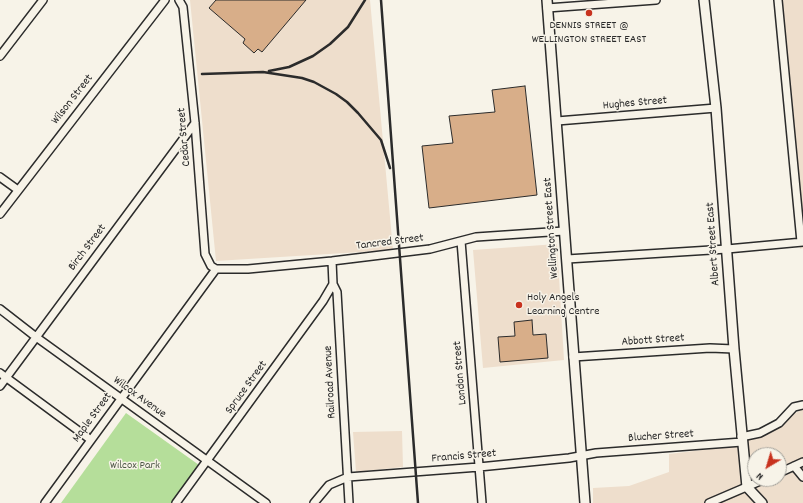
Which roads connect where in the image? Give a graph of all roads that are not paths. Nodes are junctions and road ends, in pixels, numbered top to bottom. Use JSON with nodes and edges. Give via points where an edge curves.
{"nodes":[{"id":1,"x":43,"y":0,"type":"edge"},
{"id":2,"x":165,"y":0,"type":"edge"},
{"id":3,"x":180,"y":0,"type":"edge"},
{"id":4,"x":656,"y":0,"type":"edge"},
{"id":5,"x":704,"y":0,"type":"edge"},
{"id":6,"x":778,"y":0,"type":"edge"},
{"id":7,"x":547,"y":4,"type":"edge"},
{"id":8,"x":0,"y":56,"type":"edge"},
{"id":9,"x":716,"y":108,"type":"junction"},
{"id":10,"x":557,"y":121,"type":"junction"},
{"id":11,"x":195,"y":123,"type":"junction"},
{"id":12,"x":0,"y":177,"type":"edge"},
{"id":13,"x":18,"y":190,"type":"junction"},
{"id":14,"x":0,"y":214,"type":"edge"},
{"id":15,"x":564,"y":231,"type":"junction"},
{"id":16,"x":461,"y":241,"type":"junction"},
{"id":17,"x":802,"y":242,"type":"edge"},
{"id":18,"x":726,"y":249,"type":"junction"},
{"id":19,"x":567,"y":259,"type":"junction"},
{"id":20,"x":332,"y":261,"type":"junction"},
{"id":21,"x":216,"y":269,"type":"junction"},
{"id":22,"x":333,"y":284,"type":"junction"},
{"id":23,"x":0,"y":309,"type":"edge"},
{"id":24,"x":36,"y":337,"type":"junction"},
{"id":25,"x":734,"y":349,"type":"junction"},
{"id":26,"x":573,"y":357,"type":"junction"},
{"id":27,"x":3,"y":376,"type":"edge"},
{"id":28,"x":0,"y":386,"type":"edge"},
{"id":29,"x":122,"y":398,"type":"junction"},
{"id":30,"x":803,"y":405,"type":"edge"},
{"id":31,"x":91,"y":440,"type":"junction"},
{"id":32,"x":742,"y":440,"type":"junction"},
{"id":33,"x":581,"y":455,"type":"junction"},
{"id":34,"x":207,"y":461,"type":"junction"},
{"id":35,"x":803,"y":462,"type":"edge"},
{"id":36,"x":794,"y":466,"type":"junction"},
{"id":37,"x":480,"y":467,"type":"junction"},
{"id":38,"x":787,"y":469,"type":"edge"},
{"id":39,"x":803,"y":476,"type":"edge"},
{"id":40,"x":348,"y":477,"type":"junction"},
{"id":41,"x":747,"y":487,"type":"junction"},
{"id":42,"x":178,"y":502,"type":"edge"},
{"id":43,"x":45,"y":503,"type":"edge"},
{"id":44,"x":266,"y":503,"type":"edge"},
{"id":45,"x":314,"y":503,"type":"edge"},
{"id":46,"x":349,"y":503,"type":"edge"},
{"id":47,"x":482,"y":503,"type":"edge"},
{"id":48,"x":585,"y":503,"type":"edge"},
{"id":49,"x":709,"y":503,"type":"edge"},
{"id":50,"x":762,"y":503,"type":"edge"}],
"edges":[{"from":1,"to":8,"type":"street"},
{"from":2,"to":13,"type":"street","name":"Wilson Street"},
{"from":3,"to":11,"type":"street","name":"Cedar Street","via":[[183,7]]},
{"from":4,"to":7,"type":"street"},
{"from":5,"to":9,"type":"main road","name":"Albert Street East"},
{"from":6,"to":17,"type":"street"},
{"from":7,"to":10,"type":"main road","name":"Wellington Street East"},
{"from":9,"to":10,"type":"street","name":"Hughes Street"},
{"from":9,"to":18,"type":"main road","name":"Albert Street East"},
{"from":10,"to":15,"type":"main road","name":"Wellington Street East"},
{"from":11,"to":21,"type":"street","name":"Cedar Street","via":[[205,254],[211,266]]},
{"from":11,"to":24,"type":"street","name":"Birch Street"},
{"from":12,"to":13,"type":"street"},
{"from":13,"to":14,"type":"street","name":"Wilson Street"},
{"from":15,"to":16,"type":"street","name":"Tancred Street","via":[[476,237]]},
{"from":15,"to":19,"type":"main road","name":"Wellington Street East"},
{"from":16,"to":20,"type":"street","name":"Tancred Street","via":[[430,249]]},
{"from":16,"to":37,"type":"street","name":"London Street"},
{"from":17,"to":18,"type":"street"},
{"from":18,"to":19,"type":"street"},
{"from":18,"to":25,"type":"main road","name":"Albert Street East"},
{"from":19,"to":26,"type":"main road","name":"Wellington Street East"},
{"from":20,"to":21,"type":"street","name":"Tancred Street","via":[[248,269]]},
{"from":20,"to":22,"type":"street","name":"Railroad Avenue"},
{"from":21,"to":29,"type":"street","name":"Maple Street"},
{"from":22,"to":34,"type":"street","name":"Spruce Street"},
{"from":22,"to":40,"type":"street","name":"Railroad Avenue","via":[[337,292]]},
{"from":23,"to":24,"type":"street","name":"Wilcox Avenue"},
{"from":24,"to":27,"type":"street","name":"Birch Street"},
{"from":24,"to":29,"type":"street","name":"Wilcox Avenue"},
{"from":25,"to":26,"type":"street","name":"Abbott Street","via":[[710,348]]},
{"from":25,"to":32,"type":"main road","name":"Albert Street East"},
{"from":26,"to":33,"type":"main road","name":"Wellington Street East"},
{"from":27,"to":28,"type":"street","name":"Birch Street"},
{"from":27,"to":31,"type":"street"},
{"from":29,"to":31,"type":"street","name":"Maple Street"},
{"from":29,"to":34,"type":"street","name":"Wilcox Avenue"},
{"from":30,"to":32,"type":"street","name":"Blucher Street","via":[[794,407],[779,423]]},
{"from":31,"to":43,"type":"street","name":"Maple Street"},
{"from":32,"to":33,"type":"street","name":"Blucher Street"},
{"from":32,"to":41,"type":"main road","name":"Albert Street East"},
{"from":33,"to":37,"type":"street","name":"Francis Street"},
{"from":33,"to":48,"type":"main road","name":"Wellington Street East"},
{"from":34,"to":42,"type":"street","name":"Spruce Street"},
{"from":34,"to":44,"type":"street","name":"Wilcox Avenue"},
{"from":35,"to":36,"type":"street"},
{"from":36,"to":38,"type":"street"},
{"from":36,"to":39,"type":"street"},
{"from":37,"to":40,"type":"street","name":"Francis Street"},
{"from":37,"to":47,"type":"street","name":"London Street"},
{"from":40,"to":45,"type":"street","name":"Francis Street","via":[[329,485]]},
{"from":40,"to":46,"type":"street","name":"Railroad Avenue"},
{"from":41,"to":49,"type":"street"},
{"from":41,"to":50,"type":"main road"}]}
